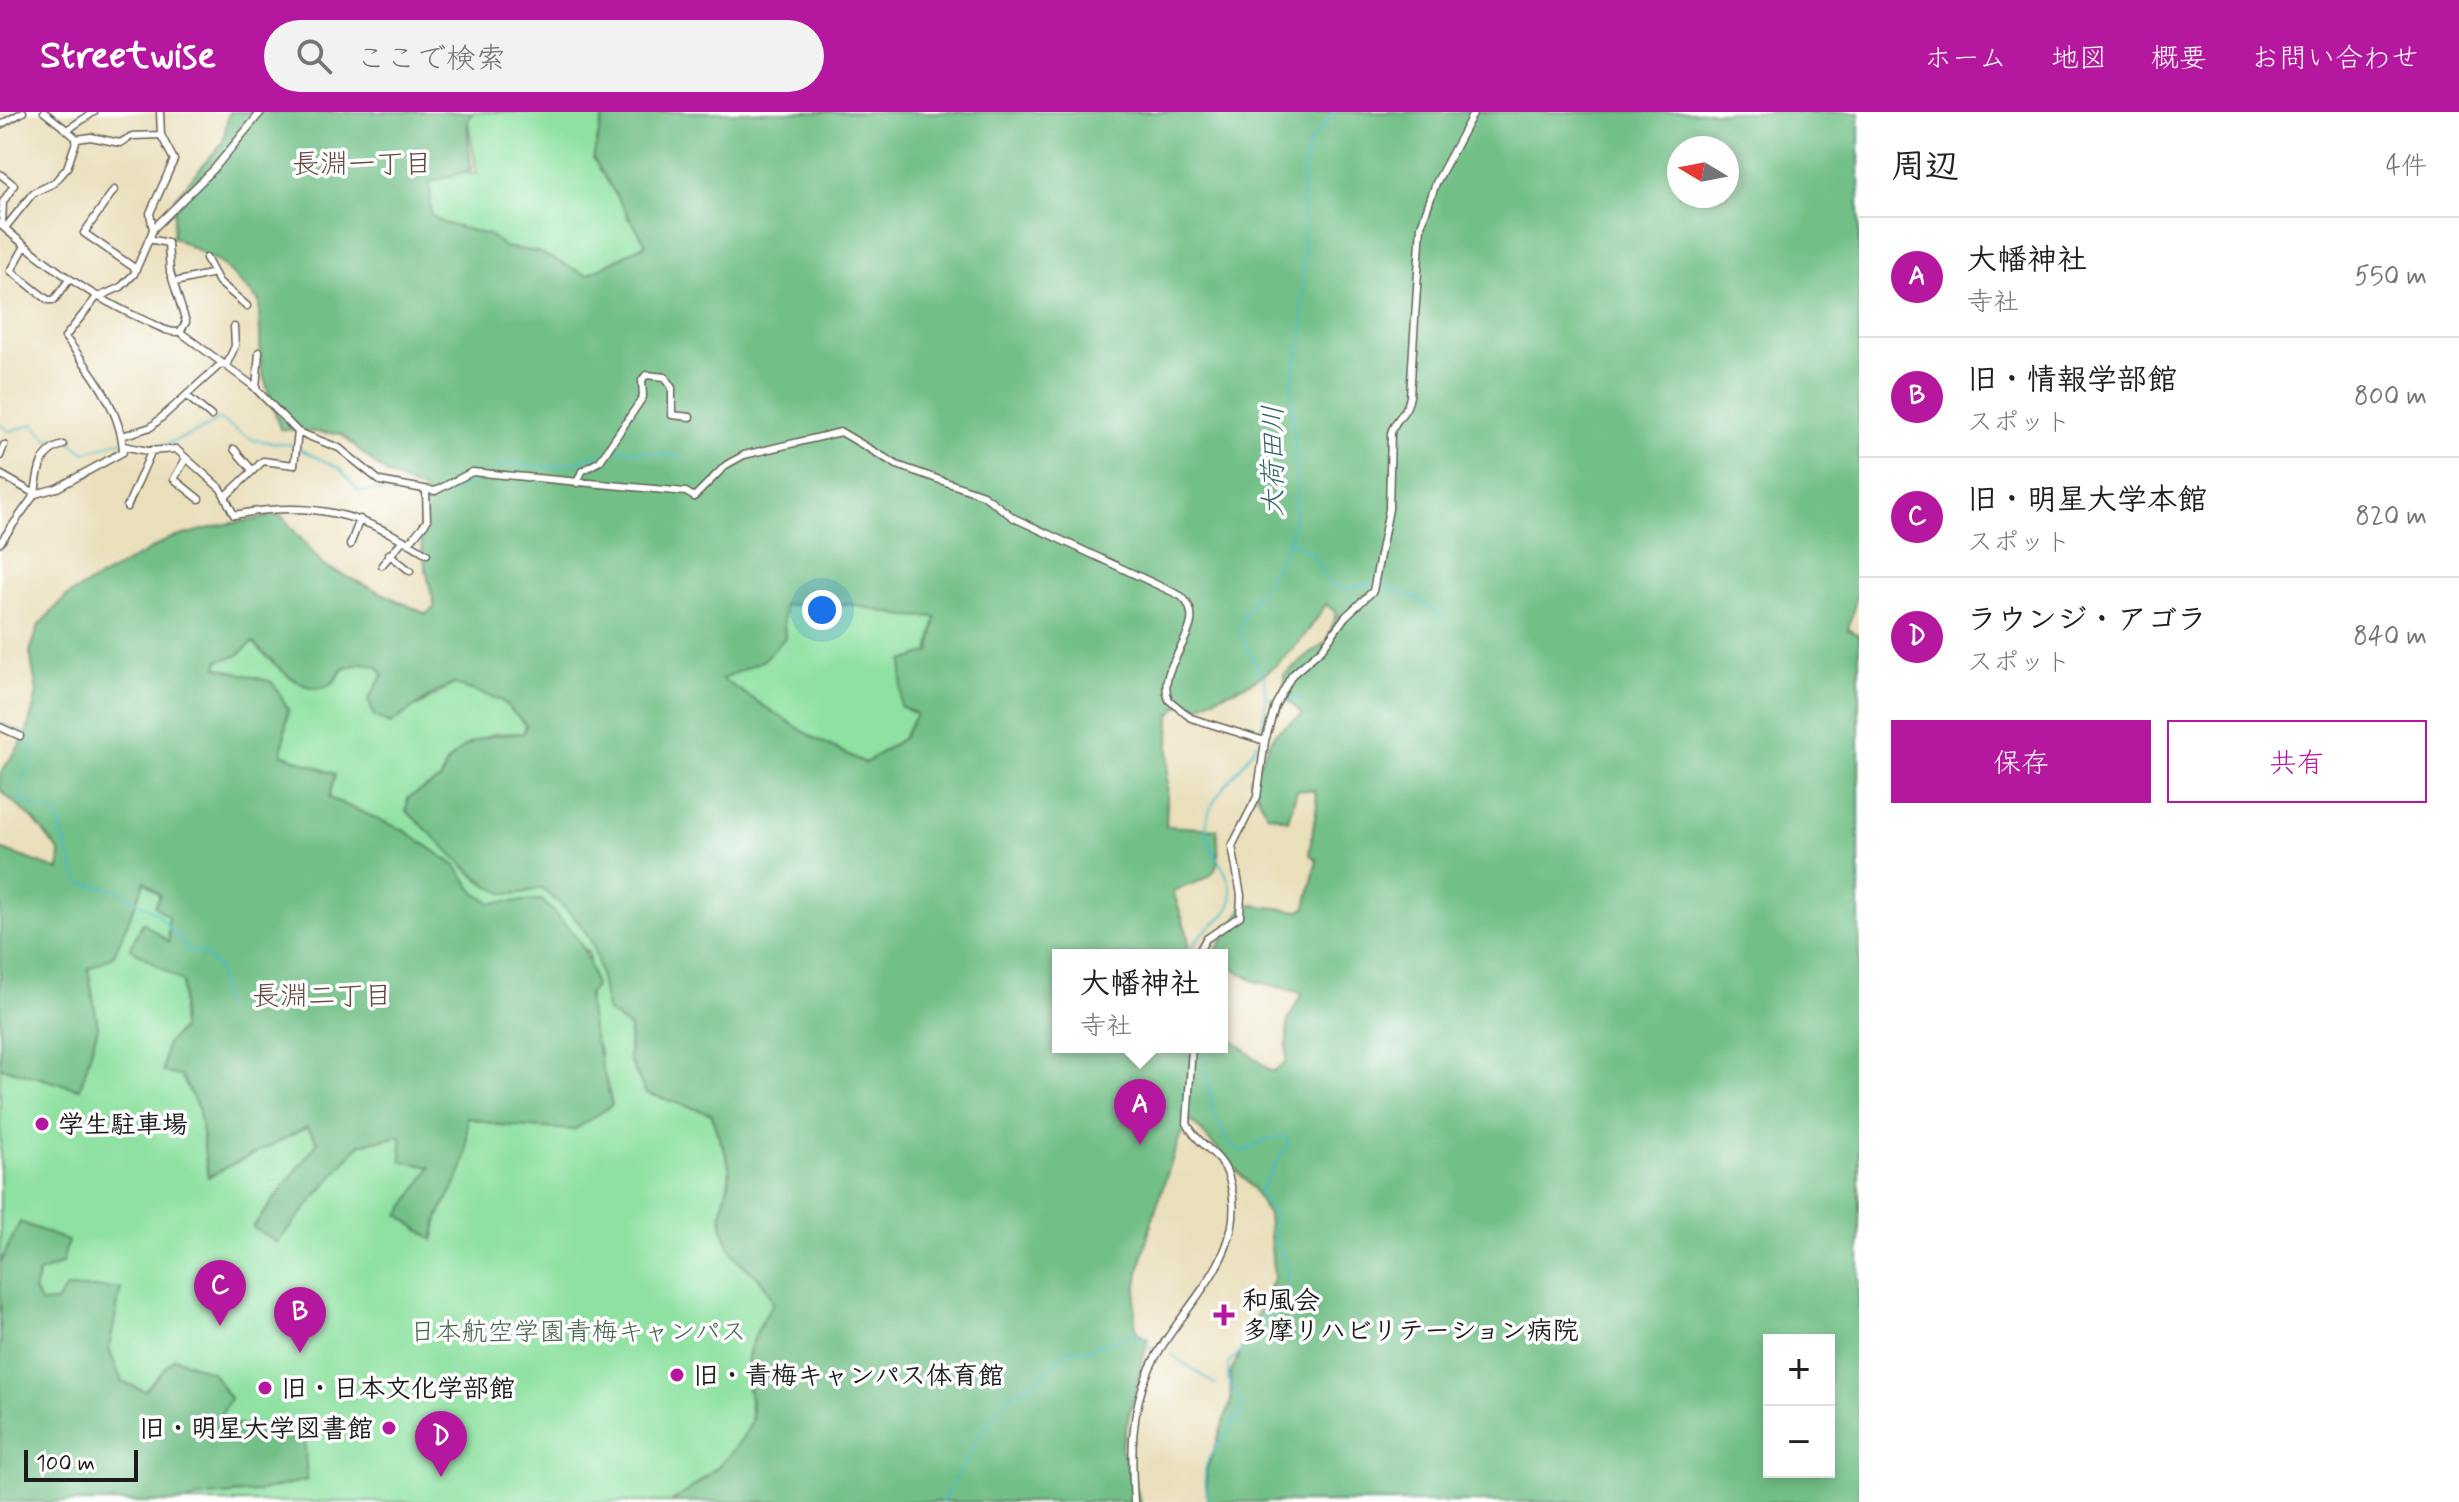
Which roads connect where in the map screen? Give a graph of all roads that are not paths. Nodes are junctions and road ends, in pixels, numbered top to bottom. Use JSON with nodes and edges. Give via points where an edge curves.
{"nodes":[{"id":1,"x":23,"y":112,"type":"edge"},
{"id":2,"x":44,"y":112,"type":"edge"},
{"id":3,"x":94,"y":112,"type":"edge"},
{"id":4,"x":160,"y":112,"type":"edge"},
{"id":5,"x":261,"y":112,"type":"edge"},
{"id":6,"x":1474,"y":112,"type":"edge"},
{"id":7,"x":0,"y":125,"type":"edge"},
{"id":8,"x":67,"y":130,"type":"junction"},
{"id":9,"x":161,"y":135,"type":"junction"},
{"id":10,"x":77,"y":139,"type":"junction"},
{"id":11,"x":0,"y":174,"type":"edge"},
{"id":12,"x":114,"y":190,"type":"dead end"},
{"id":13,"x":3,"y":226,"type":"edge"},
{"id":14,"x":153,"y":230,"type":"junction"},
{"id":15,"x":149,"y":239,"type":"junction"},
{"id":16,"x":25,"y":246,"type":"junction"},
{"id":17,"x":206,"y":258,"type":"dead end"},
{"id":18,"x":136,"y":269,"type":"junction"},
{"id":19,"x":214,"y":273,"type":"junction"},
{"id":20,"x":69,"y":280,"type":"junction"},
{"id":21,"x":175,"y":282,"type":"junction"},
{"id":22,"x":96,"y":298,"type":"junction"},
{"id":23,"x":247,"y":306,"type":"dead end"},
{"id":24,"x":234,"y":327,"type":"dead end"},
{"id":25,"x":180,"y":332,"type":"junction"},
{"id":26,"x":259,"y":352,"type":"dead end"},
{"id":27,"x":224,"y":364,"type":"junction"},
{"id":28,"x":256,"y":388,"type":"junction"},
{"id":29,"x":188,"y":397,"type":"junction"},
{"id":30,"x":211,"y":416,"type":"dead end"},
{"id":31,"x":690,"y":417,"type":"dead end"},
{"id":32,"x":298,"y":432,"type":"junction"},
{"id":33,"x":122,"y":437,"type":"junction"},
{"id":34,"x":4,"y":445,"type":"dead end"},
{"id":35,"x":63,"y":445,"type":"dead end"},
{"id":36,"x":123,"y":446,"type":"junction"},
{"id":37,"x":234,"y":449,"type":"dead end"},
{"id":38,"x":152,"y":450,"type":"junction"},
{"id":39,"x":0,"y":456,"type":"edge"},
{"id":40,"x":185,"y":460,"type":"junction"},
{"id":41,"x":252,"y":470,"type":"junction"},
{"id":42,"x":0,"y":474,"type":"edge"},
{"id":43,"x":577,"y":483,"type":"junction"},
{"id":44,"x":426,"y":492,"type":"junction"},
{"id":45,"x":35,"y":494,"type":"junction"},
{"id":46,"x":225,"y":497,"type":"junction"},
{"id":47,"x":199,"y":499,"type":"dead end"},
{"id":48,"x":127,"y":507,"type":"dead end"},
{"id":49,"x":360,"y":519,"type":"junction"},
{"id":50,"x":406,"y":541,"type":"junction"},
{"id":51,"x":0,"y":543,"type":"edge"},
{"id":52,"x":350,"y":545,"type":"dead end"},
{"id":53,"x":389,"y":554,"type":"junction"},
{"id":54,"x":427,"y":554,"type":"dead end"},
{"id":55,"x":382,"y":565,"type":"dead end"},
{"id":56,"x":410,"y":571,"type":"dead end"},
{"id":57,"x":0,"y":727,"type":"edge"},
{"id":58,"x":20,"y":736,"type":"dead end"},
{"id":59,"x":1264,"y":741,"type":"junction"},
{"id":60,"x":1200,"y":949,"type":"edge"},
{"id":61,"x":1192,"y":1053,"type":"edge"},
{"id":62,"x":1134,"y":1502,"type":"edge"}],
"edges":[{"from":1,"to":7,"type":"street"},
{"from":2,"to":8,"type":"street"},
{"from":3,"to":8,"type":"street"},
{"from":4,"to":9,"type":"street"},
{"from":5,"to":14,"type":"street"},
{"from":6,"to":59,"type":"street","via":[[1436,183],[1421,226],[1410,396],[1406,413],[1391,433],[1389,509],[1373,591],[1292,675]]},
{"from":8,"to":10,"type":"street"},
{"from":9,"to":10,"type":"street","via":[[132,136],[120,143]]},
{"from":9,"to":14,"type":"street","via":[[174,160],[150,213]]},
{"from":10,"to":13,"type":"street","via":[[67,168],[54,183],[33,193]]},
{"from":11,"to":13,"type":"street","via":[[14,185],[3,202]]},
{"from":12,"to":18,"type":"street","via":[[84,233]]},
{"from":13,"to":16,"type":"street"},
{"from":14,"to":15,"type":"street"},
{"from":15,"to":18,"type":"street"},
{"from":15,"to":21,"type":"street","via":[[168,243]]},
{"from":16,"to":20,"type":"street"},
{"from":16,"to":20,"type":"street","via":[[11,271],[48,300],[54,300]]},
{"from":17,"to":19,"type":"street"},
{"from":18,"to":22,"type":"street","via":[[127,283]]},
{"from":19,"to":21,"type":"street"},
{"from":19,"to":23,"type":"street"},
{"from":20,"to":22,"type":"street"},
{"from":21,"to":25,"type":"street","via":[[186,322]]},
{"from":22,"to":25,"type":"street","via":[[167,332]]},
{"from":22,"to":33,"type":"street","via":[[65,337],[96,378]]},
{"from":24,"to":27,"type":"street","via":[[235,346]]},
{"from":25,"to":27,"type":"street"},
{"from":26,"to":28,"type":"street"},
{"from":27,"to":28,"type":"street"},
{"from":27,"to":29,"type":"street"},
{"from":28,"to":32,"type":"street"},
{"from":29,"to":30,"type":"street"},
{"from":29,"to":33,"type":"street","via":[[151,427]]},
{"from":31,"to":43,"type":"street","via":[[672,415],[672,388],[665,377],[646,375],[643,397],[600,461],[582,471]]},
{"from":32,"to":41,"type":"street","via":[[294,465],[263,461]]},
{"from":32,"to":44,"type":"street","via":[[339,448],[380,481]]},
{"from":33,"to":36,"type":"street"},
{"from":34,"to":39,"type":"street"},
{"from":35,"to":45,"type":"street","via":[[52,448],[39,464]]},
{"from":36,"to":38,"type":"street"},
{"from":36,"to":45,"type":"street","via":[[120,456]]},
{"from":37,"to":41,"type":"street"},
{"from":38,"to":40,"type":"street","via":[[176,449]]},
{"from":38,"to":48,"type":"street"},
{"from":40,"to":46,"type":"street"},
{"from":40,"to":47,"type":"street","via":[[174,479]]},
{"from":41,"to":46,"type":"street"},
{"from":42,"to":45,"type":"street"},
{"from":43,"to":44,"type":"street","via":[[472,472]]},
{"from":43,"to":59,"type":"street","via":[[686,492],[694,497],[744,455],[841,432],[881,457],[983,495],[1014,518],[1181,596],[1190,606],[1191,621],[1167,673],[1169,700],[1191,718]]},
{"from":44,"to":50,"type":"street","via":[[427,521]]},
{"from":45,"to":51,"type":"street"},
{"from":46,"to":49,"type":"street","via":[[234,515],[300,508]]},
{"from":49,"to":50,"type":"street"},
{"from":49,"to":52,"type":"street"},
{"from":50,"to":53,"type":"street"},
{"from":50,"to":54,"type":"street"},
{"from":53,"to":55,"type":"street"},
{"from":53,"to":56,"type":"street"},
{"from":57,"to":58,"type":"street"},
{"from":59,"to":60,"type":"street","via":[[1257,797],[1232,846],[1240,916],[1206,939]]},
{"from":61,"to":62,"type":"street","via":[[1187,1123],[1228,1173],[1231,1228],[1217,1269],[1159,1349],[1143,1384],[1130,1452]]}]}
